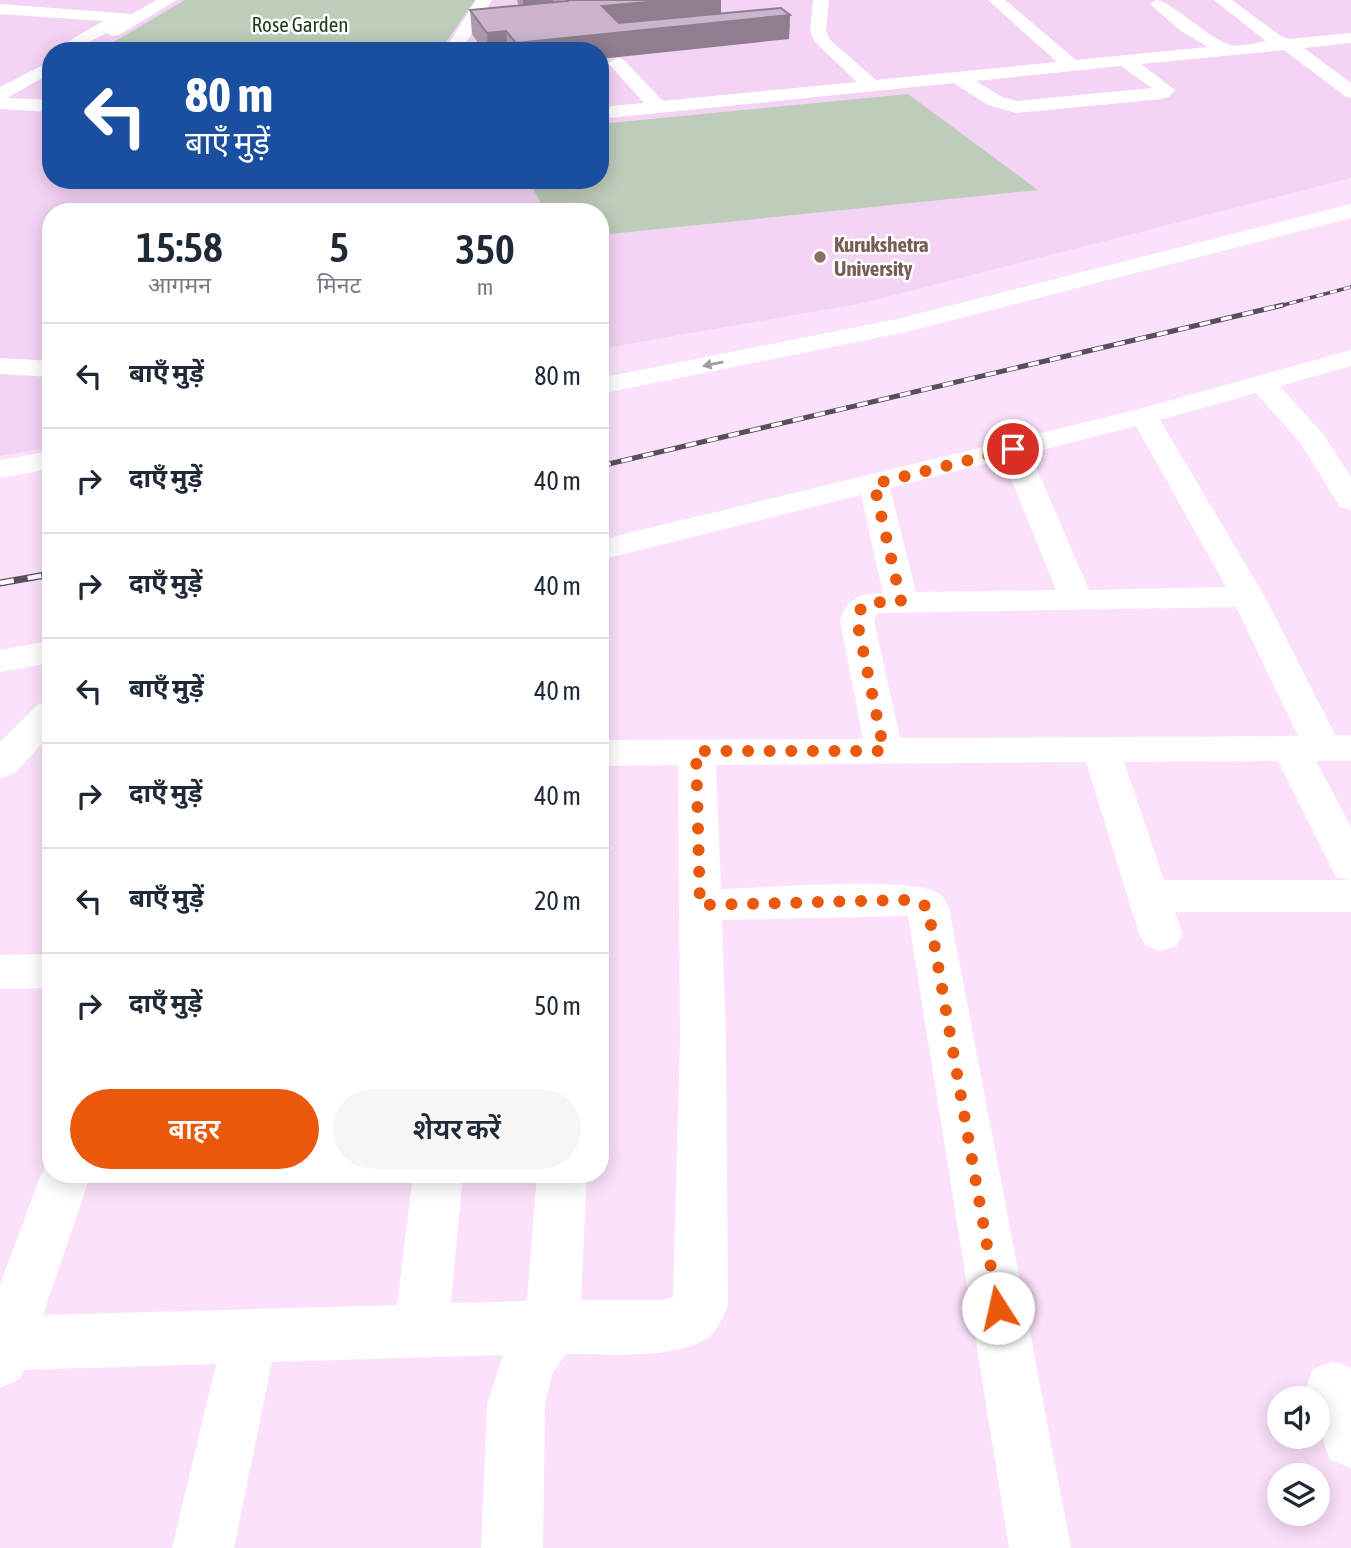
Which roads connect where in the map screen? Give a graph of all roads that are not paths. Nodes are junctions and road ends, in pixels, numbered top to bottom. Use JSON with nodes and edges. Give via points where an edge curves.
{"nodes":[{"id":1,"x":90,"y":0,"type":"edge"},
{"id":2,"x":154,"y":0,"type":"edge"},
{"id":3,"x":169,"y":0,"type":"edge"},
{"id":4,"x":484,"y":0,"type":"edge"},
{"id":5,"x":821,"y":0,"type":"edge"},
{"id":6,"x":996,"y":0,"type":"edge"},
{"id":7,"x":1222,"y":0,"type":"edge"},
{"id":8,"x":1159,"y":4,"type":"dead end"},
{"id":9,"x":0,"y":9,"type":"edge"},
{"id":10,"x":73,"y":14,"type":"junction"},
{"id":11,"x":129,"y":18,"type":"junction"},
{"id":12,"x":1351,"y":38,"type":"edge"},
{"id":13,"x":79,"y":42,"type":"edge"},
{"id":14,"x":92,"y":42,"type":"edge"},
{"id":15,"x":458,"y":42,"type":"edge"},
{"id":16,"x":1280,"y":43,"type":"junction"},
{"id":17,"x":1227,"y":51,"type":"junction"},
{"id":18,"x":42,"y":61,"type":"edge"},
{"id":19,"x":1125,"y":61,"type":"junction"},
{"id":20,"x":617,"y":63,"type":"edge"},
{"id":21,"x":1073,"y":67,"type":"junction"},
{"id":22,"x":42,"y":71,"type":"edge"},
{"id":23,"x":959,"y":78,"type":"junction"},
{"id":24,"x":0,"y":83,"type":"edge"},
{"id":25,"x":873,"y":87,"type":"junction"},
{"id":26,"x":1351,"y":92,"type":"edge"},
{"id":27,"x":0,"y":94,"type":"edge"},
{"id":28,"x":0,"y":103,"type":"edge"},
{"id":29,"x":42,"y":105,"type":"edge"},
{"id":30,"x":1351,"y":106,"type":"edge"},
{"id":31,"x":659,"y":108,"type":"junction"},
{"id":32,"x":609,"y":112,"type":"edge"},
{"id":33,"x":1351,"y":197,"type":"edge"},
{"id":34,"x":1351,"y":211,"type":"edge"},
{"id":35,"x":1351,"y":358,"type":"edge"},
{"id":36,"x":609,"y":363,"type":"edge"},
{"id":37,"x":0,"y":366,"type":"edge"},
{"id":38,"x":42,"y":368,"type":"edge"},
{"id":39,"x":1262,"y":383,"type":"junction"},
{"id":40,"x":609,"y":384,"type":"edge"},
{"id":41,"x":1144,"y":416,"type":"junction"},
{"id":42,"x":1317,"y":447,"type":"junction"},
{"id":43,"x":1351,"y":447,"type":"edge"},
{"id":44,"x":1013,"y":449,"type":"junction"},
{"id":45,"x":42,"y":461,"type":"edge"},
{"id":46,"x":0,"y":468,"type":"edge"},
{"id":47,"x":42,"y":478,"type":"edge"},
{"id":48,"x":874,"y":484,"type":"junction"},
{"id":49,"x":0,"y":485,"type":"edge"},
{"id":50,"x":1351,"y":501,"type":"edge"},
{"id":51,"x":609,"y":548,"type":"edge"},
{"id":52,"x":1248,"y":597,"type":"junction"},
{"id":53,"x":1076,"y":599,"type":"junction"},
{"id":54,"x":901,"y":601,"type":"junction"},
{"id":55,"x":42,"y":654,"type":"edge"},
{"id":56,"x":0,"y":661,"type":"edge"},
{"id":57,"x":42,"y":721,"type":"edge"},
{"id":58,"x":1322,"y":749,"type":"edge"},
{"id":59,"x":696,"y":751,"type":"junction"},
{"id":60,"x":884,"y":751,"type":"junction"},
{"id":61,"x":1101,"y":751,"type":"junction"},
{"id":62,"x":609,"y":753,"type":"edge"},
{"id":63,"x":0,"y":765,"type":"edge"},
{"id":64,"x":1351,"y":866,"type":"edge"},
{"id":65,"x":1351,"y":896,"type":"edge"},
{"id":66,"x":700,"y":905,"type":"junction"},
{"id":67,"x":42,"y":971,"type":"edge"},
{"id":68,"x":0,"y":972,"type":"edge"},
{"id":69,"x":63,"y":1183,"type":"edge"},
{"id":70,"x":437,"y":1183,"type":"edge"},
{"id":71,"x":561,"y":1183,"type":"edge"},
{"id":72,"x":552,"y":1327,"type":"junction"},
{"id":73,"x":421,"y":1332,"type":"junction"},
{"id":74,"x":250,"y":1335,"type":"junction"},
{"id":75,"x":3,"y":1352,"type":"edge"},
{"id":76,"x":203,"y":1548,"type":"edge"},
{"id":77,"x":512,"y":1548,"type":"edge"},
{"id":78,"x":1040,"y":1548,"type":"edge"}],
"edges":[{"from":1,"to":10,"type":"street"},
{"from":2,"to":11,"type":"street"},
{"from":3,"to":11,"type":"street"},
{"from":4,"to":15,"type":"street"},
{"from":5,"to":25,"type":"street","via":[[818,31],[823,42]]},
{"from":6,"to":21,"type":"street"},
{"from":7,"to":16,"type":"street"},
{"from":8,"to":17,"type":"street","via":[[1187,28]]},
{"from":9,"to":10,"type":"street"},
{"from":10,"to":11,"type":"street"},
{"from":11,"to":13,"type":"street"},
{"from":11,"to":14,"type":"street"},
{"from":12,"to":16,"type":"street"},
{"from":16,"to":17,"type":"street"},
{"from":16,"to":26,"type":"street"},
{"from":16,"to":30,"type":"street"},
{"from":17,"to":19,"type":"street"},
{"from":18,"to":24,"type":"street"},
{"from":19,"to":21,"type":"street"},
{"from":19,"to":23,"type":"street","via":[[1166,90],[1016,107],[995,101]]},
{"from":20,"to":31,"type":"street"},
{"from":21,"to":23,"type":"street"},
{"from":22,"to":27,"type":"street"},
{"from":23,"to":25,"type":"street"},
{"from":25,"to":31,"type":"street"},
{"from":28,"to":29,"type":"street"},
{"from":31,"to":32,"type":"street"},
{"from":33,"to":36,"type":"street","via":[[829,324]]},
{"from":34,"to":40,"type":"street","one_way":true,"via":[[902,325]]},
{"from":35,"to":39,"type":"street"},
{"from":37,"to":38,"type":"street"},
{"from":39,"to":41,"type":"street"},
{"from":39,"to":42,"type":"street"},
{"from":41,"to":44,"type":"street"},
{"from":41,"to":52,"type":"street"},
{"from":42,"to":43,"type":"street"},
{"from":42,"to":50,"type":"street"},
{"from":44,"to":48,"type":"street"},
{"from":44,"to":53,"type":"street"},
{"from":45,"to":46,"type":"street"},
{"from":47,"to":49,"type":"street"},
{"from":48,"to":51,"type":"street"},
{"from":48,"to":54,"type":"street"},
{"from":52,"to":53,"type":"street"},
{"from":52,"to":58,"type":"street"},
{"from":53,"to":54,"type":"street"},
{"from":54,"to":60,"type":"street","via":[[869,603],[860,610],[857,621]]},
{"from":55,"to":56,"type":"street"},
{"from":57,"to":63,"type":"street"},
{"from":58,"to":61,"type":"street"},
{"from":58,"to":64,"type":"street"},
{"from":59,"to":60,"type":"street"},
{"from":59,"to":62,"type":"street"},
{"from":59,"to":66,"type":"street"},
{"from":60,"to":61,"type":"street"},
{"from":61,"to":65,"type":"street","via":[[1155,915]]},
{"from":66,"to":72,"type":"street","via":[[701,1304],[690,1318],[663,1327]]},
{"from":66,"to":78,"type":"street","via":[[904,900],[928,908]]},
{"from":67,"to":68,"type":"street"},
{"from":69,"to":75,"type":"street"},
{"from":70,"to":73,"type":"street"},
{"from":71,"to":72,"type":"street"},
{"from":72,"to":73,"type":"street"},
{"from":72,"to":77,"type":"street","via":[[529,1360],[516,1405]]},
{"from":73,"to":74,"type":"street"},
{"from":74,"to":75,"type":"street"},
{"from":74,"to":76,"type":"street"}]}
